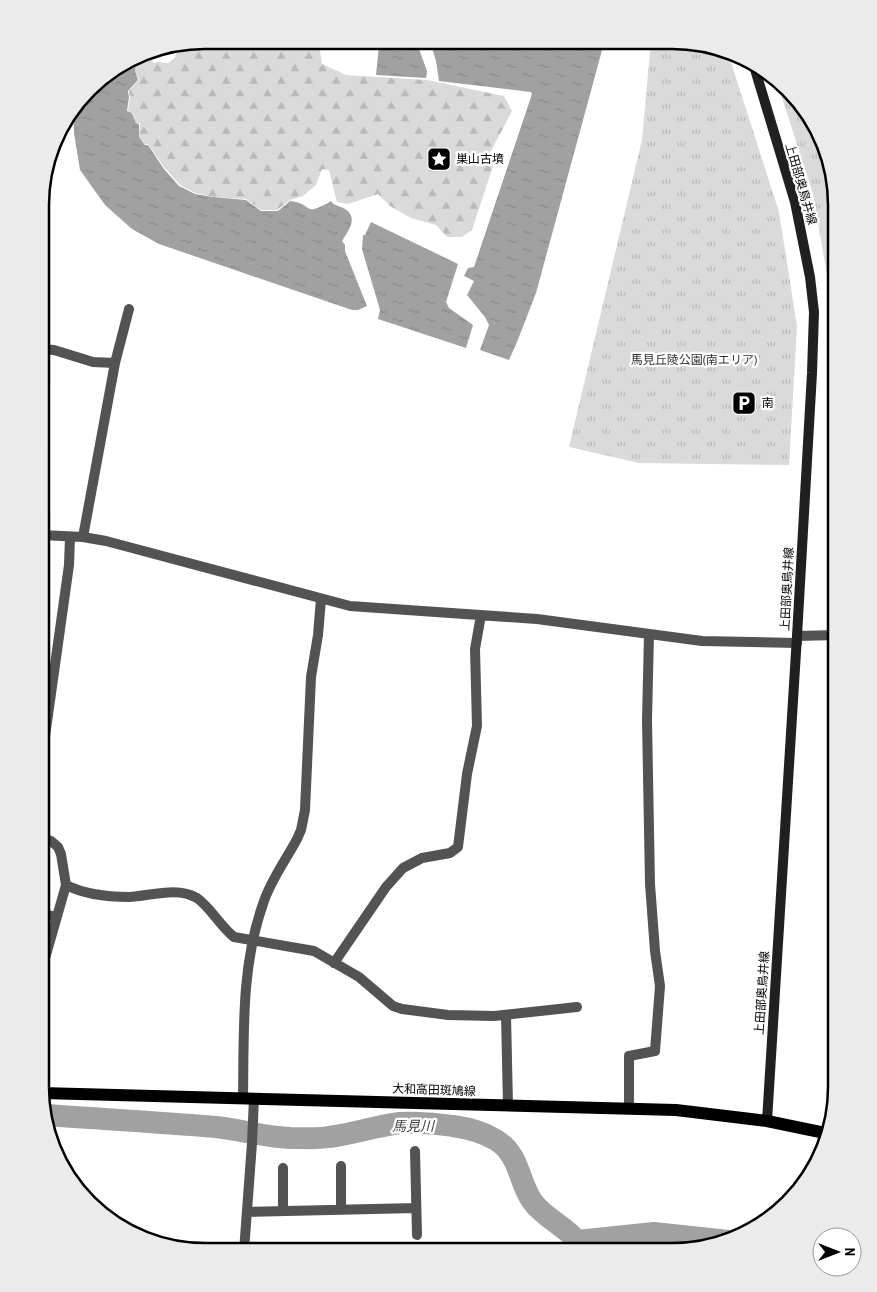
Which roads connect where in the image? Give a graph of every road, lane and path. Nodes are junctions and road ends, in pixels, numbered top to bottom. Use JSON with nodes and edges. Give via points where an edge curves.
{"nodes":[{"id":1,"x":756,"y":74,"type":"edge"},
{"id":2,"x":129,"y":309,"type":"dead end"},
{"id":3,"x":49,"y":350,"type":"edge"},
{"id":4,"x":115,"y":363,"type":"junction"},
{"id":5,"x":49,"y":536,"type":"edge"},
{"id":6,"x":70,"y":537,"type":"junction"},
{"id":7,"x":83,"y":538,"type":"junction"},
{"id":8,"x":321,"y":599,"type":"junction"},
{"id":9,"x":481,"y":615,"type":"junction"},
{"id":10,"x":649,"y":634,"type":"junction"},
{"id":11,"x":828,"y":637,"type":"edge"},
{"id":12,"x":797,"y":640,"type":"junction"},
{"id":13,"x":49,"y":693,"type":"edge"},
{"id":14,"x":49,"y":840,"type":"edge"},
{"id":15,"x":66,"y":885,"type":"junction"},
{"id":16,"x":49,"y":915,"type":"edge"},
{"id":17,"x":56,"y":917,"type":"junction"},
{"id":18,"x":254,"y":940,"type":"junction"},
{"id":19,"x":49,"y":943,"type":"edge"},
{"id":20,"x":334,"y":963,"type":"junction"},
{"id":21,"x":577,"y":1007,"type":"dead end"},
{"id":22,"x":506,"y":1015,"type":"junction"},
{"id":23,"x":49,"y":1093,"type":"edge"},
{"id":24,"x":248,"y":1098,"type":"junction"},
{"id":25,"x":508,"y":1105,"type":"junction"},
{"id":26,"x":629,"y":1108,"type":"junction"},
{"id":27,"x":767,"y":1121,"type":"junction"},
{"id":28,"x":821,"y":1131,"type":"edge"},
{"id":29,"x":415,"y":1151,"type":"dead end"},
{"id":30,"x":341,"y":1166,"type":"dead end"},
{"id":31,"x":283,"y":1168,"type":"dead end"},
{"id":32,"x":416,"y":1208,"type":"junction"},
{"id":33,"x":341,"y":1209,"type":"junction"},
{"id":34,"x":283,"y":1211,"type":"junction"},
{"id":35,"x":247,"y":1212,"type":"junction"},
{"id":36,"x":417,"y":1235,"type":"dead end"},
{"id":37,"x":245,"y":1243,"type":"edge"}],
"edges":[{"from":1,"to":12,"type":"street","name":"上田部奥鳥井線","via":[[795,202],[814,312]]},
{"from":2,"to":4,"type":"street"},
{"from":3,"to":4,"type":"street","via":[[93,362]]},
{"from":4,"to":7,"type":"street"},
{"from":5,"to":6,"type":"street"},
{"from":6,"to":7,"type":"street"},
{"from":6,"to":13,"type":"street","via":[[69,565]]},
{"from":7,"to":8,"type":"street","via":[[106,541]]},
{"from":8,"to":9,"type":"street","via":[[366,608]]},
{"from":8,"to":18,"type":"street","via":[[310,677],[303,821],[297,839],[263,902]]},
{"from":9,"to":10,"type":"street"},
{"from":9,"to":20,"type":"street","via":[[475,649],[477,726],[466,774],[458,847],[450,853],[422,858],[403,868],[386,887]]},
{"from":10,"to":12,"type":"street","via":[[702,641]]},
{"from":10,"to":26,"type":"street","via":[[650,884],[660,1002],[655,1051],[629,1056]]},
{"from":11,"to":12,"type":"street"},
{"from":12,"to":27,"type":"street","name":"上田部奥鳥井線"},
{"from":14,"to":15,"type":"street","via":[[61,854]]},
{"from":15,"to":17,"type":"street"},
{"from":15,"to":18,"type":"street","via":[[94,895],[188,895],[202,903],[234,937]]},
{"from":16,"to":17,"type":"street"},
{"from":17,"to":19,"type":"street"},
{"from":18,"to":20,"type":"street","via":[[314,952]]},
{"from":18,"to":24,"type":"street","via":[[245,981]]},
{"from":20,"to":22,"type":"street","via":[[359,977],[393,1006],[402,1009],[448,1015]]},
{"from":21,"to":22,"type":"street"},
{"from":22,"to":25,"type":"street"},
{"from":23,"to":24,"type":"main road","name":"大和高田斑鳩線"},
{"from":24,"to":25,"type":"main road","name":"大和高田斑鳩線"},
{"from":24,"to":35,"type":"street","via":[[253,1122]]},
{"from":25,"to":26,"type":"main road","name":"大和高田斑鳩線"},
{"from":26,"to":27,"type":"main road","name":"大和高田斑鳩線"},
{"from":27,"to":28,"type":"main road","name":"大和高田斑鳩線"},
{"from":29,"to":32,"type":"street"},
{"from":30,"to":33,"type":"street"},
{"from":31,"to":34,"type":"street"},
{"from":32,"to":33,"type":"street"},
{"from":32,"to":36,"type":"street"},
{"from":33,"to":34,"type":"street"},
{"from":34,"to":35,"type":"street"},
{"from":35,"to":37,"type":"street"}]}
